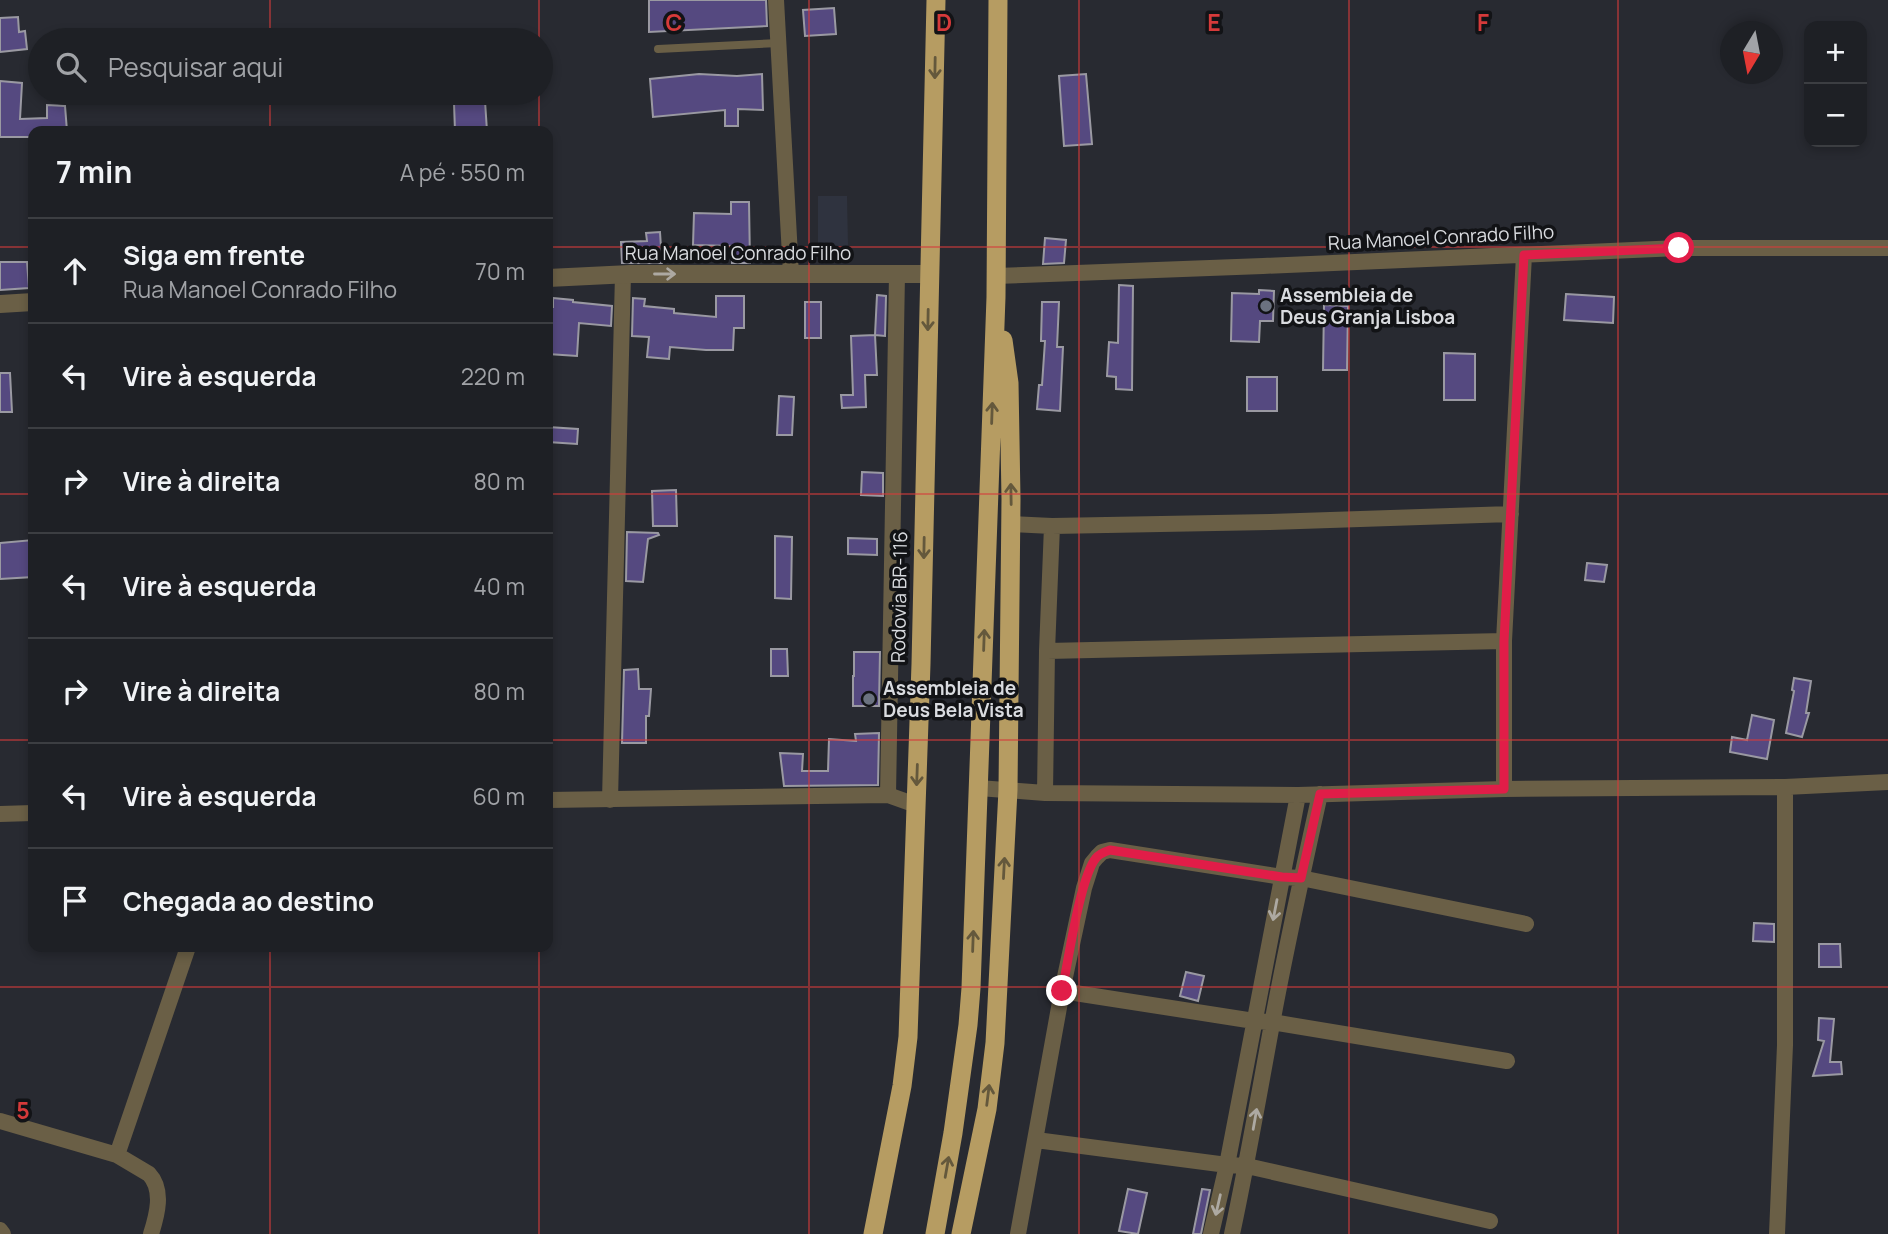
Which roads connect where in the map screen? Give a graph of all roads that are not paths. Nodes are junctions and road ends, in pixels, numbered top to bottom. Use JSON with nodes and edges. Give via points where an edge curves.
{"nodes":[{"id":1,"x":776,"y":0,"type":"edge"},
{"id":2,"x":936,"y":0,"type":"edge"},
{"id":3,"x":998,"y":0,"type":"edge"},
{"id":4,"x":779,"y":43,"type":"junction"},
{"id":5,"x":658,"y":49,"type":"dead end"},
{"id":6,"x":1888,"y":248,"type":"edge"},
{"id":7,"x":1524,"y":255,"type":"junction"},
{"id":8,"x":623,"y":274,"type":"junction"},
{"id":9,"x":791,"y":274,"type":"junction"},
{"id":10,"x":897,"y":274,"type":"junction"},
{"id":11,"x":929,"y":274,"type":"junction"},
{"id":12,"x":995,"y":276,"type":"junction"},
{"id":13,"x":553,"y":278,"type":"edge"},
{"id":14,"x":996,"y":297,"type":"junction"},
{"id":15,"x":28,"y":302,"type":"edge"},
{"id":16,"x":0,"y":304,"type":"edge"},
{"id":17,"x":1511,"y":514,"type":"junction"},
{"id":18,"x":1011,"y":524,"type":"junction"},
{"id":19,"x":1052,"y":526,"type":"junction"},
{"id":20,"x":1504,"y":641,"type":"junction"},
{"id":21,"x":1047,"y":651,"type":"junction"},
{"id":22,"x":1888,"y":782,"type":"edge"},
{"id":23,"x":1785,"y":787,"type":"junction"},
{"id":24,"x":979,"y":788,"type":"junction"},
{"id":25,"x":1504,"y":789,"type":"junction"},
{"id":26,"x":1008,"y":790,"type":"junction"},
{"id":27,"x":1045,"y":793,"type":"junction"},
{"id":28,"x":1298,"y":794,"type":"junction"},
{"id":29,"x":1320,"y":794,"type":"junction"},
{"id":30,"x":887,"y":795,"type":"junction"},
{"id":31,"x":553,"y":800,"type":"edge"},
{"id":32,"x":610,"y":800,"type":"junction"},
{"id":33,"x":916,"y":804,"type":"junction"},
{"id":34,"x":28,"y":813,"type":"edge"},
{"id":35,"x":0,"y":814,"type":"edge"},
{"id":36,"x":1282,"y":877,"type":"junction"},
{"id":37,"x":1301,"y":878,"type":"junction"},
{"id":38,"x":1526,"y":924,"type":"dead end"},
{"id":39,"x":186,"y":952,"type":"edge"},
{"id":40,"x":1062,"y":991,"type":"junction"},
{"id":41,"x":1254,"y":1021,"type":"junction"},
{"id":42,"x":1272,"y":1022,"type":"junction"},
{"id":43,"x":1507,"y":1061,"type":"dead end"},
{"id":44,"x":0,"y":1121,"type":"edge"},
{"id":45,"x":1036,"y":1140,"type":"junction"},
{"id":46,"x":117,"y":1155,"type":"junction"},
{"id":47,"x":1227,"y":1166,"type":"junction"},
{"id":48,"x":1247,"y":1166,"type":"junction"},
{"id":49,"x":1490,"y":1221,"type":"dead end"},
{"id":50,"x":151,"y":1234,"type":"edge"},
{"id":51,"x":873,"y":1234,"type":"edge"},
{"id":52,"x":934,"y":1234,"type":"edge"},
{"id":53,"x":961,"y":1234,"type":"edge"},
{"id":54,"x":1018,"y":1234,"type":"edge"},
{"id":55,"x":1211,"y":1234,"type":"edge"},
{"id":56,"x":1232,"y":1234,"type":"edge"},
{"id":57,"x":1777,"y":1234,"type":"edge"}],
"edges":[{"from":1,"to":4,"type":"street"},
{"from":2,"to":11,"type":"highway","name":"Rodovia BR-116","one_way":true},
{"from":3,"to":12,"type":"highway"},
{"from":4,"to":5,"type":"lane"},
{"from":4,"to":9,"type":"street"},
{"from":6,"to":7,"type":"street","name":"Rua Manoel Conrado Filho","via":[[1679,248]]},
{"from":7,"to":12,"type":"street","name":"Rua Manoel Conrado Filho"},
{"from":7,"to":17,"type":"street"},
{"from":8,"to":9,"type":"street","name":"Rua Manoel Conrado Filho","one_way":true},
{"from":8,"to":13,"type":"street","name":"Rua Manoel Conrado Filho"},
{"from":8,"to":32,"type":"street"},
{"from":9,"to":10,"type":"street","name":"Rua Manoel Conrado Filho"},
{"from":10,"to":11,"type":"street","name":"Rua Manoel Conrado Filho"},
{"from":10,"to":30,"type":"street"},
{"from":11,"to":33,"type":"highway","name":"Rodovia BR-116","one_way":true},
{"from":12,"to":14,"type":"highway"},
{"from":18,"to":14,"type":"highway","one_way":true,"via":[[1009,383]]},
{"from":24,"to":14,"type":"highway","one_way":true},
{"from":15,"to":16,"type":"street"},
{"from":17,"to":19,"type":"street"},
{"from":17,"to":20,"type":"street"},
{"from":18,"to":19,"type":"street"},
{"from":18,"to":26,"type":"highway"},
{"from":19,"to":21,"type":"street"},
{"from":20,"to":21,"type":"street"},
{"from":20,"to":25,"type":"street"},
{"from":21,"to":27,"type":"street"},
{"from":22,"to":23,"type":"street"},
{"from":23,"to":25,"type":"street"},
{"from":23,"to":57,"type":"street","via":[[1785,1045]]},
{"from":24,"to":26,"type":"street"},
{"from":52,"to":24,"type":"highway","one_way":true,"via":[[968,1025]]},
{"from":25,"to":29,"type":"street"},
{"from":26,"to":27,"type":"street"},
{"from":53,"to":26,"type":"highway","one_way":true,"via":[[987,1109],[995,1043]]},
{"from":27,"to":28,"type":"street"},
{"from":28,"to":29,"type":"street"},
{"from":28,"to":36,"type":"street"},
{"from":29,"to":37,"type":"street"},
{"from":30,"to":32,"type":"street"},
{"from":30,"to":33,"type":"street"},
{"from":31,"to":32,"type":"street"},
{"from":33,"to":51,"type":"highway","name":"Rodovia BR-116","via":[[908,1037]]},
{"from":34,"to":35,"type":"street"},
{"from":36,"to":37,"type":"street"},
{"from":36,"to":40,"type":"street","via":[[1102,852],[1084,888]]},
{"from":36,"to":41,"type":"street","one_way":true},
{"from":37,"to":38,"type":"street"},
{"from":37,"to":42,"type":"street"},
{"from":39,"to":46,"type":"street"},
{"from":40,"to":41,"type":"street"},
{"from":40,"to":45,"type":"street"},
{"from":41,"to":42,"type":"street"},
{"from":41,"to":47,"type":"street"},
{"from":42,"to":43,"type":"street"},
{"from":48,"to":42,"type":"street","one_way":true},
{"from":44,"to":46,"type":"street"},
{"from":45,"to":47,"type":"street"},
{"from":45,"to":54,"type":"street"},
{"from":46,"to":50,"type":"street","via":[[149,1174],[156,1186],[158,1205]]},
{"from":47,"to":48,"type":"street"},
{"from":47,"to":55,"type":"street","one_way":true},
{"from":48,"to":49,"type":"street"},
{"from":48,"to":56,"type":"street"}]}
